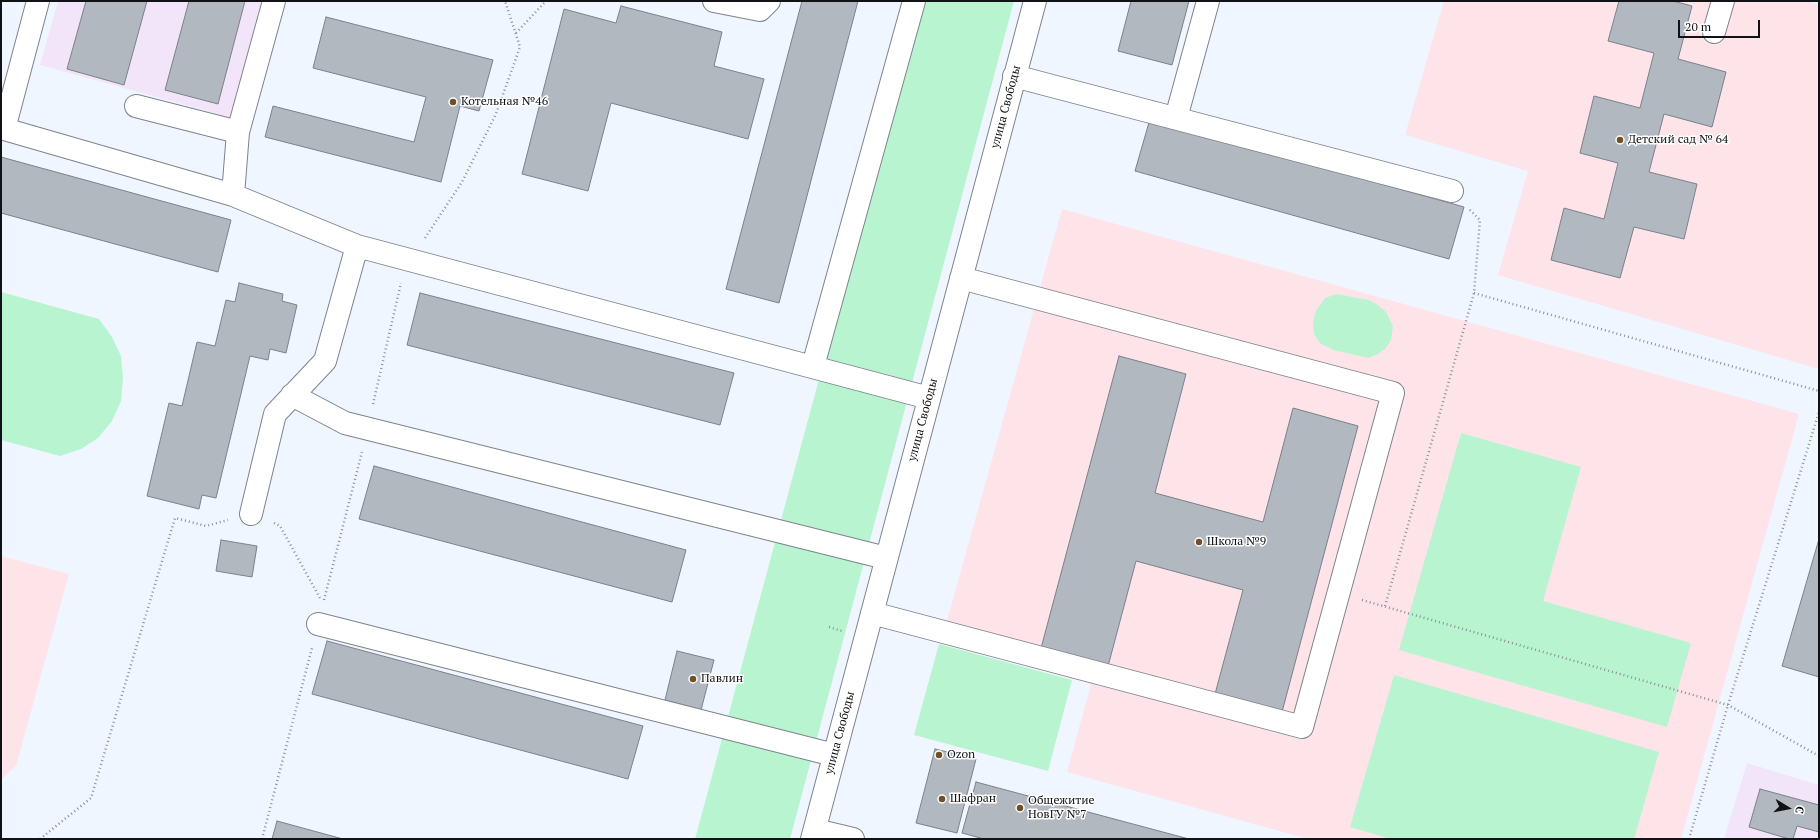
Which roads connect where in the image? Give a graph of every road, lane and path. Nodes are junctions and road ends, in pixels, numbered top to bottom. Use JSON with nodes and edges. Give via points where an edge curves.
{"nodes":[{"id":1,"x":38,"y":1,"type":"edge"},
{"id":2,"x":274,"y":1,"type":"edge"},
{"id":3,"x":546,"y":1,"type":"edge"},
{"id":4,"x":714,"y":1,"type":"edge"},
{"id":5,"x":768,"y":1,"type":"edge"},
{"id":6,"x":914,"y":1,"type":"edge"},
{"id":7,"x":1035,"y":1,"type":"edge"},
{"id":8,"x":1208,"y":1,"type":"edge"},
{"id":9,"x":1723,"y":1,"type":"edge"},
{"id":10,"x":1714,"y":32,"type":"dead end"},
{"id":11,"x":515,"y":34,"type":"dead end"},
{"id":12,"x":1014,"y":76,"type":"junction"},
{"id":13,"x":136,"y":106,"type":"dead end"},
{"id":14,"x":1176,"y":118,"type":"junction"},
{"id":15,"x":238,"y":132,"type":"junction"},
{"id":16,"x":1452,"y":191,"type":"joint"},
{"id":17,"x":233,"y":195,"type":"junction"},
{"id":18,"x":357,"y":246,"type":"junction"},
{"id":19,"x":961,"y":278,"type":"junction"},
{"id":20,"x":1474,"y":293,"type":"junction"},
{"id":21,"x":813,"y":366,"type":"junction"},
{"id":22,"x":1819,"y":391,"type":"edge"},
{"id":23,"x":292,"y":395,"type":"junction"},
{"id":24,"x":929,"y":398,"type":"junction"},
{"id":25,"x":1819,"y":412,"type":"edge"},
{"id":26,"x":251,"y":514,"type":"junction"},
{"id":27,"x":886,"y":558,"type":"junction"},
{"id":28,"x":1339,"y":593,"type":"junction"},
{"id":29,"x":323,"y":604,"type":"dead end"},
{"id":30,"x":1385,"y":606,"type":"junction"},
{"id":31,"x":872,"y":612,"type":"junction"},
{"id":32,"x":318,"y":624,"type":"dead end"},
{"id":33,"x":1728,"y":705,"type":"junction"},
{"id":34,"x":834,"y":755,"type":"junction"},
{"id":35,"x":1819,"y":756,"type":"edge"},
{"id":36,"x":814,"y":834,"type":"edge"},
{"id":37,"x":40,"y":839,"type":"edge"},
{"id":38,"x":854,"y":839,"type":"edge"},
{"id":39,"x":1689,"y":839,"type":"edge"}],
"edges":[{"from":1,"to":17,"type":"street","via":[[4,129]]},
{"from":2,"to":15,"type":"street"},
{"from":3,"to":11,"type":"path"},
{"from":4,"to":5,"type":"street","via":[[760,10]]},
{"from":6,"to":21,"type":"street"},
{"from":7,"to":12,"type":"street","name":"улица Свободы"},
{"from":8,"to":14,"type":"street"},
{"from":9,"to":10,"type":"street"},
{"from":12,"to":14,"type":"street"},
{"from":12,"to":19,"type":"street","name":"улица Свободы"},
{"from":13,"to":15,"type":"street"},
{"from":14,"to":16,"type":"street"},
{"from":15,"to":17,"type":"street"},
{"from":16,"to":20,"type":"path","via":[[1480,220]]},
{"from":17,"to":18,"type":"street"},
{"from":18,"to":21,"type":"street"},
{"from":18,"to":23,"type":"street","via":[[325,361]]},
{"from":19,"to":24,"type":"street","name":"улица Свободы"},
{"from":19,"to":28,"type":"street","via":[[1393,394]]},
{"from":20,"to":22,"type":"path"},
{"from":20,"to":30,"type":"path"},
{"from":21,"to":24,"type":"street"},
{"from":23,"to":26,"type":"street","via":[[275,414]]},
{"from":23,"to":27,"type":"street","via":[[345,423]]},
{"from":24,"to":27,"type":"street","name":"улица Свободы"},
{"from":25,"to":33,"type":"path"},
{"from":26,"to":29,"type":"path","via":[[280,526]]},
{"from":26,"to":37,"type":"path","via":[[206,526],[175,518],[91,798]]},
{"from":27,"to":31,"type":"street","name":"улица Свободы"},
{"from":28,"to":30,"type":"path"},
{"from":28,"to":31,"type":"street","via":[[1302,727]]},
{"from":30,"to":33,"type":"path"},
{"from":31,"to":34,"type":"street","name":"улица Свободы"},
{"from":32,"to":34,"type":"street"},
{"from":33,"to":35,"type":"path"},
{"from":33,"to":39,"type":"path"},
{"from":34,"to":36,"type":"street","name":"улица Свободы"},
{"from":36,"to":38,"type":"street"}]}
